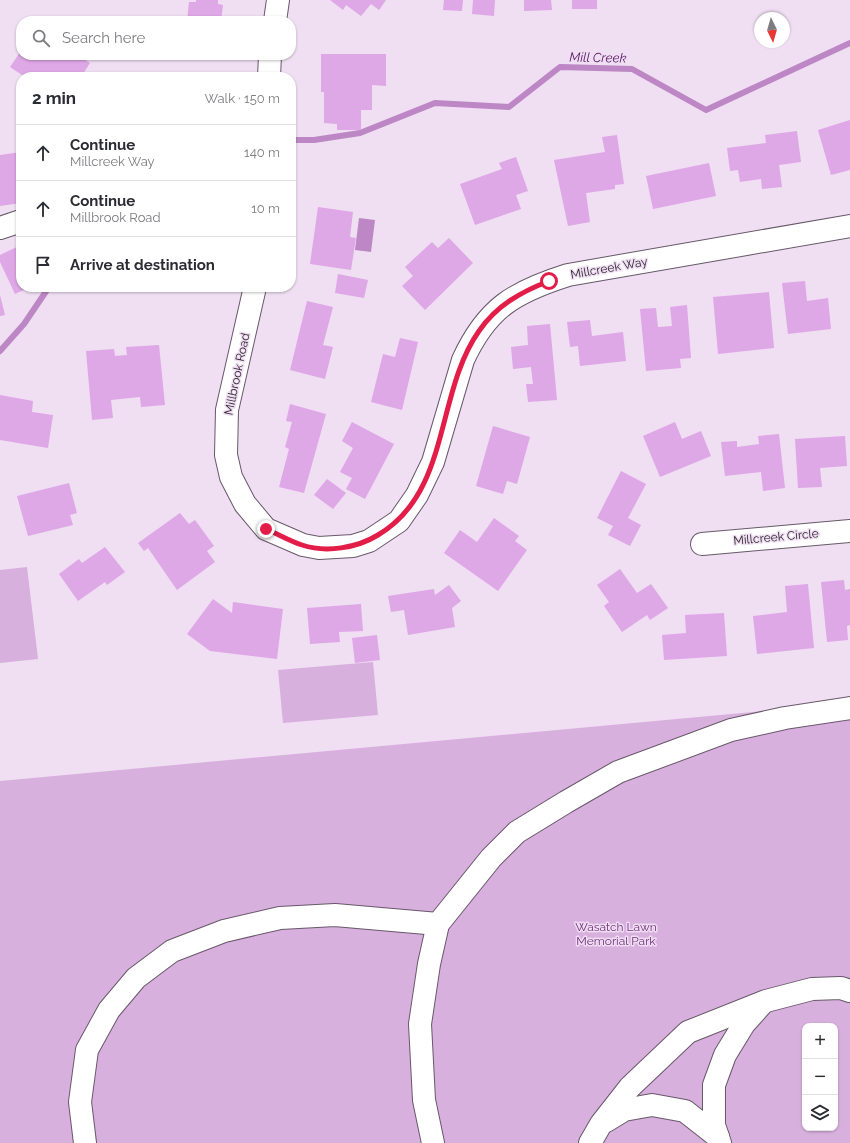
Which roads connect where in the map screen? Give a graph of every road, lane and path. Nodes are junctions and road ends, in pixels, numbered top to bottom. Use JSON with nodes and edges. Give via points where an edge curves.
{"nodes":[{"id":1,"x":278,"y":0,"type":"edge"},
{"id":2,"x":276,"y":16,"type":"edge"},
{"id":3,"x":270,"y":60,"type":"edge"},
{"id":4,"x":269,"y":72,"type":"edge"},
{"id":5,"x":16,"y":223,"type":"edge"},
{"id":6,"x":850,"y":226,"type":"edge"},
{"id":7,"x":0,"y":228,"type":"edge"},
{"id":8,"x":254,"y":292,"type":"edge"},
{"id":9,"x":850,"y":531,"type":"edge"},
{"id":10,"x":702,"y":544,"type":"dead end"},
{"id":11,"x":303,"y":545,"type":"joint"},
{"id":12,"x":850,"y":708,"type":"edge"},
{"id":13,"x":438,"y":924,"type":"junction"},
{"id":14,"x":850,"y":991,"type":"edge"},
{"id":15,"x":766,"y":1001,"type":"junction"},
{"id":16,"x":601,"y":1124,"type":"junction"},
{"id":17,"x":719,"y":1140,"type":"edge"},
{"id":18,"x":85,"y":1143,"type":"edge"},
{"id":19,"x":433,"y":1143,"type":"edge"},
{"id":20,"x":590,"y":1143,"type":"edge"}],
"edges":[{"from":1,"to":2,"type":"street"},
{"from":3,"to":4,"type":"street"},
{"from":5,"to":7,"type":"street"},
{"from":6,"to":11,"type":"street","name":"Millcreek Way","via":[[568,275],[518,294],[492,314],[470,346],[463,360],[433,462],[417,495],[399,521],[369,541],[353,546],[319,548]]},
{"from":8,"to":11,"type":"street","name":"Millbrook Road","via":[[227,410],[226,455],[231,477],[244,504],[266,529]]},
{"from":9,"to":10,"type":"street","name":"Millcreek Circle"},
{"from":12,"to":13,"type":"street","via":[[731,730],[618,772],[517,832],[490,858]]},
{"from":13,"to":18,"type":"street","via":[[335,915],[280,918],[224,931],[172,951],[136,978],[109,1010],[87,1050],[80,1102]]},
{"from":13,"to":19,"type":"street","via":[[420,1024],[424,1100]]},
{"from":14,"to":15,"type":"street","via":[[841,988],[812,989]]},
{"from":15,"to":16,"type":"street","via":[[688,1032],[630,1087]]},
{"from":15,"to":17,"type":"street","via":[[744,1024],[725,1055],[714,1085],[714,1125]]},
{"from":16,"to":17,"type":"street","via":[[624,1110],[652,1105],[685,1111]]},
{"from":16,"to":20,"type":"street"}]}
